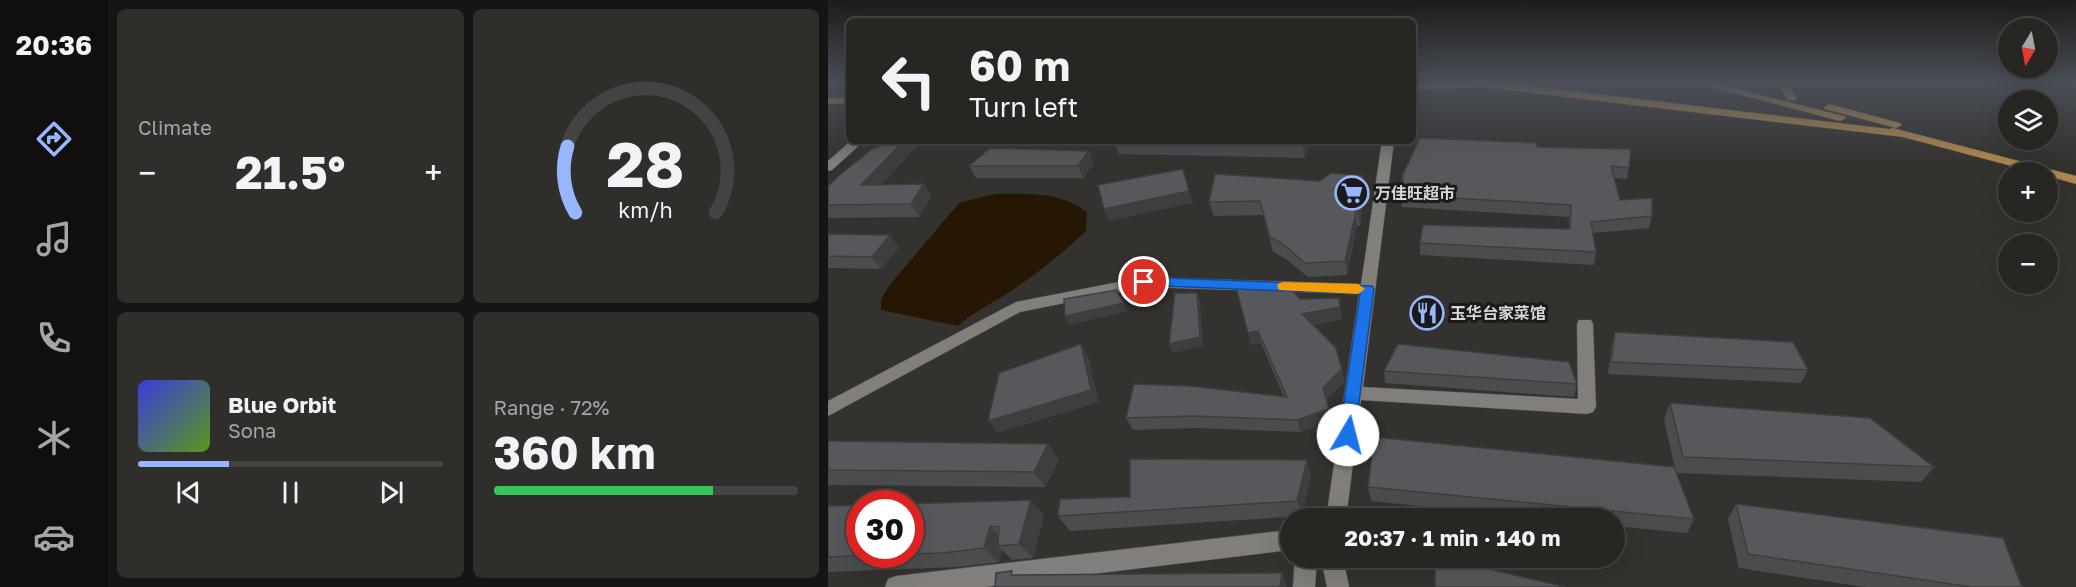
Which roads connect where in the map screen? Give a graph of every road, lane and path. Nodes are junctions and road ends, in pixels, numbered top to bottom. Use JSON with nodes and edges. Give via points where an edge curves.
{"nodes":[{"id":1,"x":1696,"y":109,"type":"edge"},
{"id":2,"x":1805,"y":109,"type":"edge"},
{"id":3,"x":1836,"y":109,"type":"edge"},
{"id":4,"x":1901,"y":134,"type":"junction"},
{"id":5,"x":855,"y":144,"type":"edge"},
{"id":6,"x":1388,"y":144,"type":"edge"},
{"id":7,"x":828,"y":167,"type":"edge"},
{"id":8,"x":2076,"y":172,"type":"edge"},
{"id":9,"x":2076,"y":180,"type":"edge"},
{"id":10,"x":1368,"y":289,"type":"junction"},
{"id":11,"x":1585,"y":324,"type":"dead end"},
{"id":12,"x":1354,"y":393,"type":"junction"},
{"id":13,"x":828,"y":409,"type":"edge"},
{"id":14,"x":1338,"y":508,"type":"edge"},
{"id":15,"x":1280,"y":541,"type":"edge"},
{"id":16,"x":1305,"y":568,"type":"edge"},
{"id":17,"x":1334,"y":568,"type":"edge"},
{"id":18,"x":897,"y":587,"type":"edge"},
{"id":19,"x":1304,"y":587,"type":"edge"},
{"id":20,"x":1338,"y":587,"type":"edge"}],
"edges":[{"from":1,"to":4,"type":"main road"},
{"from":2,"to":4,"type":"main road"},
{"from":3,"to":8,"type":"main road"},
{"from":4,"to":9,"type":"main road"},
{"from":5,"to":7,"type":"street"},
{"from":6,"to":10,"type":"street"},
{"from":10,"to":12,"type":"street"},
{"from":10,"to":13,"type":"street","via":[[1144,282],[1016,308]]},
{"from":11,"to":12,"type":"street","via":[[1587,407]]},
{"from":12,"to":14,"type":"street"},
{"from":15,"to":18,"type":"street"},
{"from":16,"to":19,"type":"street"},
{"from":17,"to":20,"type":"street"}]}
